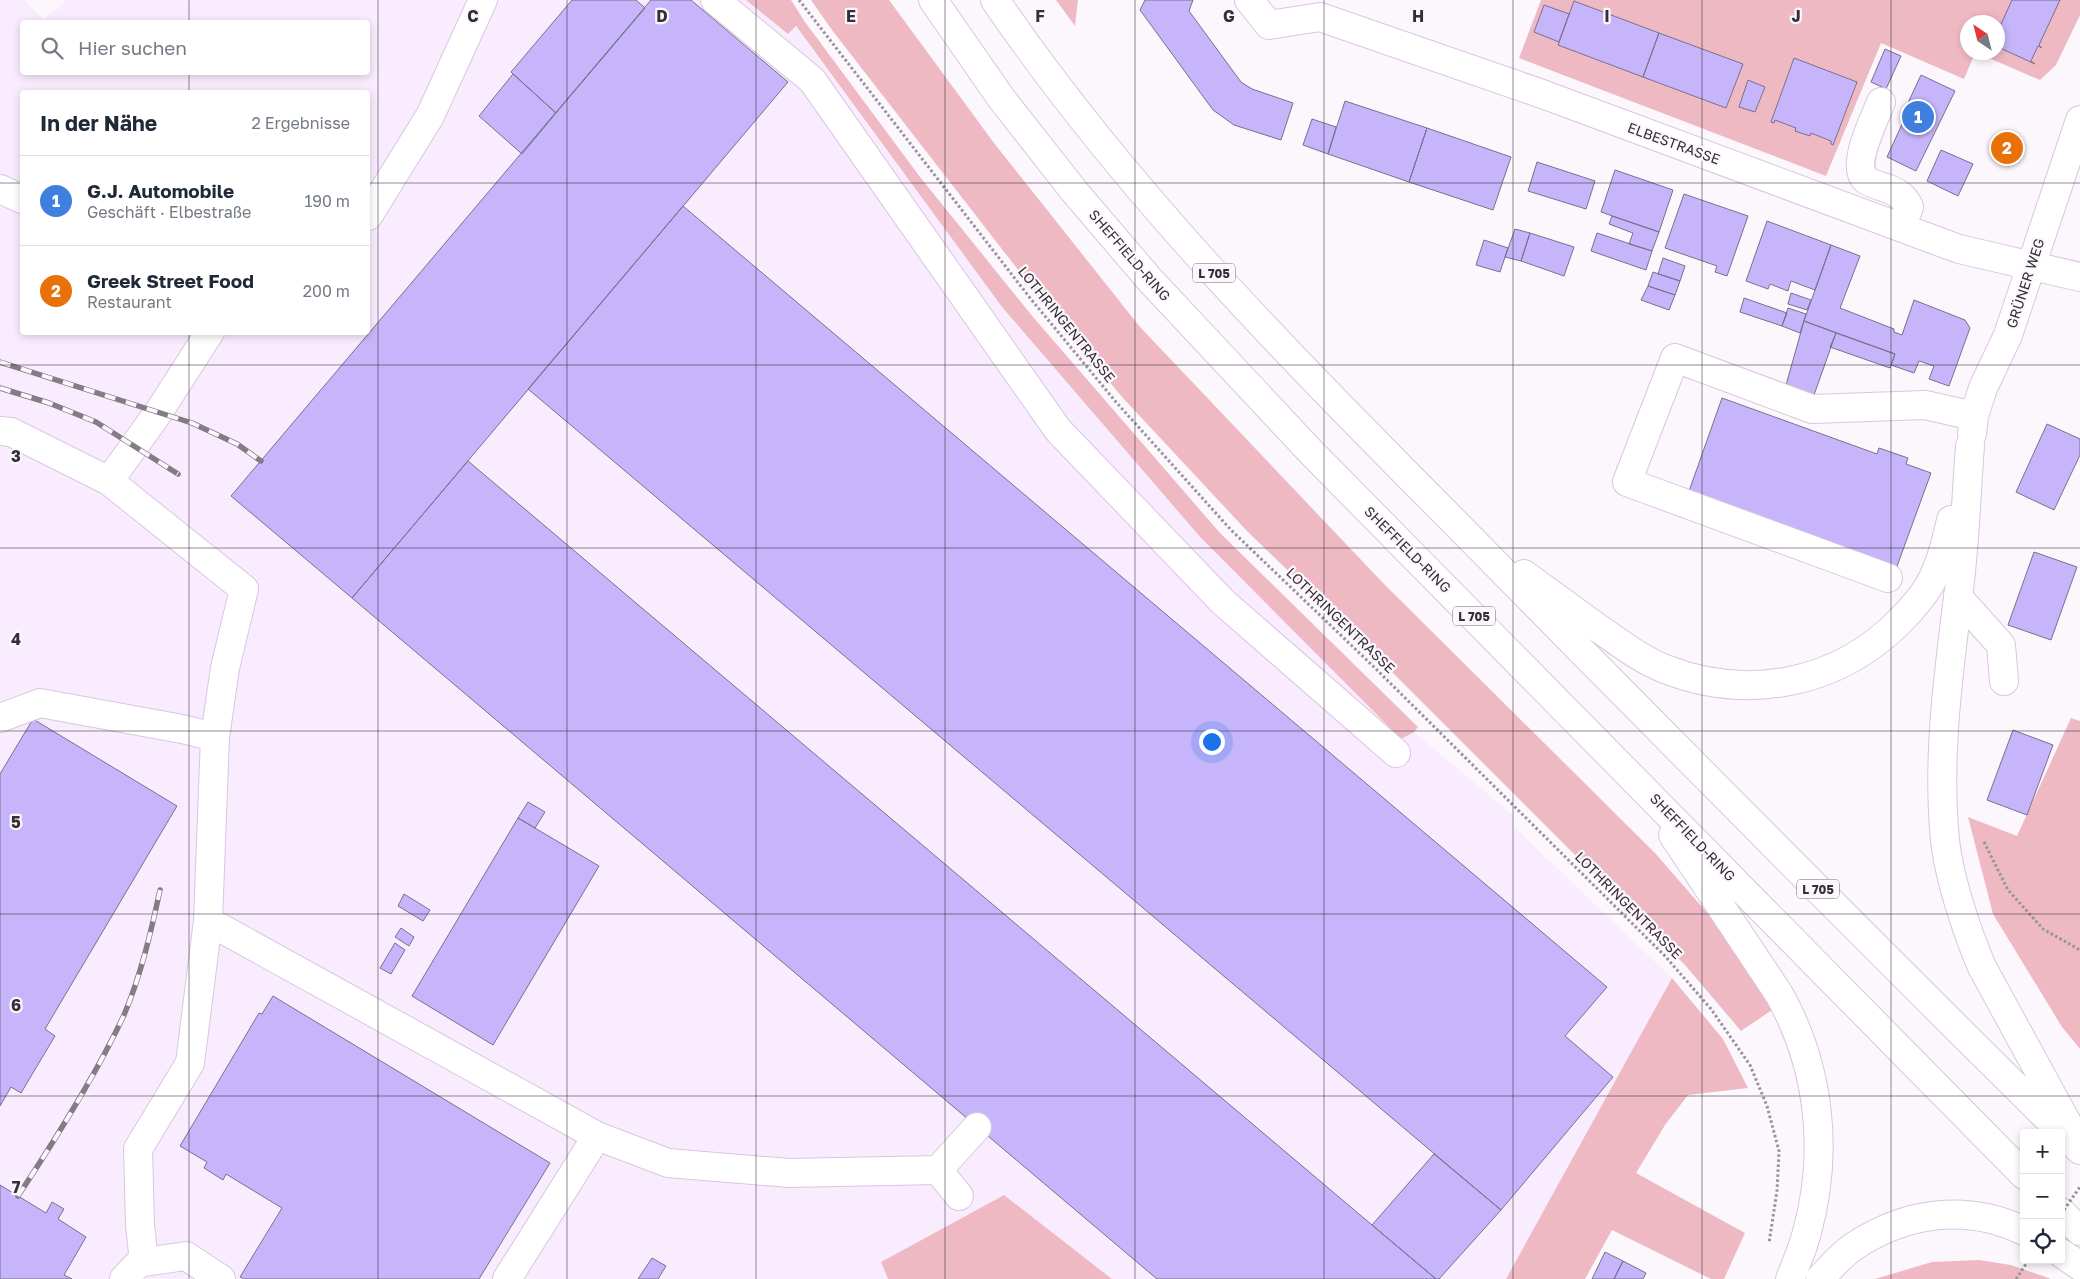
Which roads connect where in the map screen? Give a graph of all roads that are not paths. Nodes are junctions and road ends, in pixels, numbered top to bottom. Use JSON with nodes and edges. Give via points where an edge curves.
{"nodes":[{"id":1,"x":483,"y":0,"type":"edge"},
{"id":2,"x":715,"y":0,"type":"edge"},
{"id":3,"x":933,"y":0,"type":"edge"},
{"id":4,"x":995,"y":0,"type":"edge"},
{"id":5,"x":1249,"y":0,"type":"edge"},
{"id":6,"x":1881,"y":102,"type":"dead end"},
{"id":7,"x":2080,"y":120,"type":"edge"},
{"id":8,"x":0,"y":189,"type":"edge"},
{"id":9,"x":20,"y":198,"type":"edge"},
{"id":10,"x":370,"y":213,"type":"edge"},
{"id":11,"x":1902,"y":227,"type":"junction"},
{"id":12,"x":2030,"y":266,"type":"junction"},
{"id":13,"x":2080,"y":277,"type":"edge"},
{"id":14,"x":208,"y":335,"type":"edge"},
{"id":15,"x":1974,"y":416,"type":"junction"},
{"id":16,"x":0,"y":431,"type":"edge"},
{"id":17,"x":1970,"y":446,"type":"junction"},
{"id":18,"x":109,"y":481,"type":"junction"},
{"id":19,"x":1458,"y":526,"type":"junction"},
{"id":20,"x":1888,"y":578,"type":"dead end"},
{"id":21,"x":1958,"y":597,"type":"junction"},
{"id":22,"x":2004,"y":681,"type":"dead end"},
{"id":23,"x":0,"y":718,"type":"edge"},
{"id":24,"x":215,"y":736,"type":"junction"},
{"id":25,"x":1396,"y":752,"type":"dead end"},
{"id":26,"x":1636,"y":780,"type":"junction"},
{"id":27,"x":208,"y":921,"type":"junction"},
{"id":28,"x":977,"y":1127,"type":"dead end"},
{"id":29,"x":597,"y":1136,"type":"junction"},
{"id":30,"x":2080,"y":1146,"type":"edge"},
{"id":31,"x":2080,"y":1150,"type":"edge"},
{"id":32,"x":938,"y":1170,"type":"junction"},
{"id":33,"x":2023,"y":1174,"type":"edge"},
{"id":34,"x":960,"y":1196,"type":"dead end"},
{"id":35,"x":2065,"y":1217,"type":"edge"},
{"id":36,"x":2020,"y":1229,"type":"edge"},
{"id":37,"x":2080,"y":1231,"type":"edge"},
{"id":38,"x":2065,"y":1256,"type":"edge"},
{"id":39,"x":2080,"y":1266,"type":"edge"},
{"id":40,"x":187,"y":1267,"type":"edge"},
{"id":41,"x":134,"y":1271,"type":"edge"},
{"id":42,"x":221,"y":1279,"type":"edge"},
{"id":43,"x":507,"y":1279,"type":"edge"},
{"id":44,"x":1790,"y":1279,"type":"edge"},
{"id":45,"x":1820,"y":1279,"type":"edge"}],
"edges":[{"from":1,"to":10,"type":"main road","via":[[430,116]]},
{"from":2,"to":25,"type":"main road","via":[[812,80],[1058,430],[1223,602]]},
{"from":3,"to":26,"type":"main road","name":"SHEFFIELD-RING","number":"L 705","via":[[1001,98],[1150,280],[1311,452]]},
{"from":4,"to":19,"type":"main road","number":"L 705","via":[[1071,104],[1238,300]]},
{"from":5,"to":11,"type":"main road","name":"ELBESTRASSE","via":[[1269,25],[1320,17],[1545,95]]},
{"from":6,"to":11,"type":"main road","via":[[1861,156],[1861,172],[1866,180],[1906,199],[1909,207]]},
{"from":7,"to":12,"type":"main road","name":"GRÜNER WEG"},
{"from":8,"to":9,"type":"main road"},
{"from":11,"to":12,"type":"main road","name":"ELBESTRASSE","via":[[1959,249]]},
{"from":12,"to":13,"type":"main road","name":"ELBESTRASSE"},
{"from":12,"to":15,"type":"main road","name":"GRÜNER WEG","via":[[2008,335],[1983,388]]},
{"from":14,"to":18,"type":"main road"},
{"from":15,"to":17,"type":"main road","name":"GRÜNER WEG"},
{"from":15,"to":20,"type":"main road","via":[[1925,406],[1812,409],[1675,358],[1627,482]]},
{"from":16,"to":18,"type":"main road","via":[[11,432]]},
{"from":17,"to":19,"type":"main road","number":"L 705","via":[[1941,559],[1929,586],[1913,608],[1884,637],[1834,668],[1777,684],[1720,685],[1665,669],[1639,657]]},
{"from":17,"to":21,"type":"main road"},
{"from":18,"to":24,"type":"main road","via":[[244,589],[225,668]]},
{"from":19,"to":31,"type":"main road","number":"L 705"},
{"from":21,"to":22,"type":"main road","via":[[2001,644]]},
{"from":21,"to":30,"type":"main road","via":[[1949,662],[1944,738],[1945,842],[1971,942],[1982,967]]},
{"from":23,"to":24,"type":"main road","via":[[40,703]]},
{"from":24,"to":27,"type":"main road"},
{"from":26,"to":33,"type":"main road","name":"SHEFFIELD-RING","number":"L 705"},
{"from":26,"to":44,"type":"main road","number":"L 705","via":[[1779,994],[1793,1018],[1802,1044],[1815,1097],[1818,1178],[1807,1234]]},
{"from":27,"to":29,"type":"main road"},
{"from":27,"to":41,"type":"main road","via":[[190,1063],[138,1148],[140,1225]]},
{"from":28,"to":32,"type":"main road"},
{"from":29,"to":32,"type":"main road","via":[[668,1163],[789,1172]]},
{"from":29,"to":43,"type":"main road"},
{"from":32,"to":34,"type":"main road"},
{"from":35,"to":37,"type":"main road"},
{"from":36,"to":45,"type":"main road","via":[[1965,1213],[1905,1222],[1852,1248]]},
{"from":38,"to":39,"type":"main road"},
{"from":40,"to":41,"type":"main road"},
{"from":40,"to":42,"type":"main road"}]}
